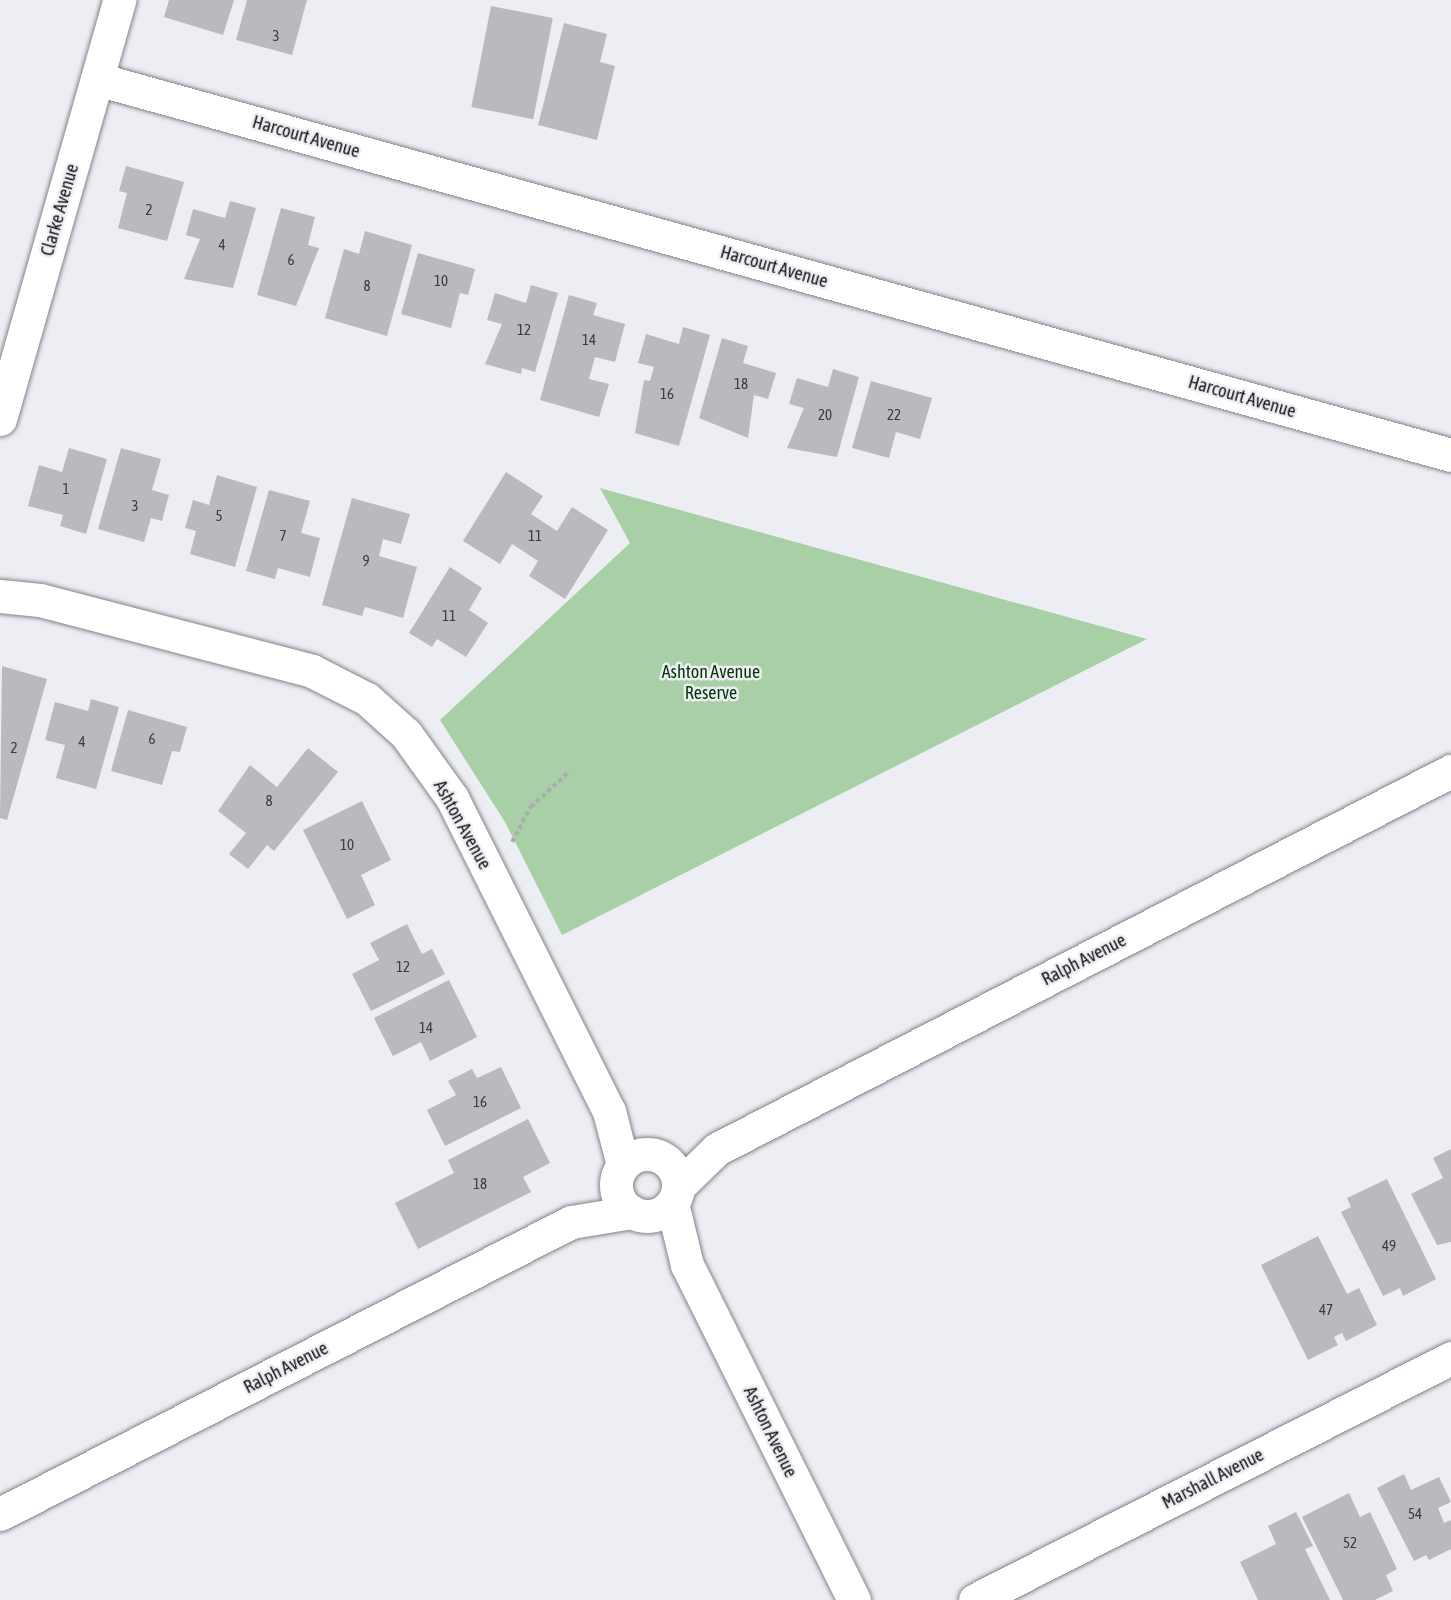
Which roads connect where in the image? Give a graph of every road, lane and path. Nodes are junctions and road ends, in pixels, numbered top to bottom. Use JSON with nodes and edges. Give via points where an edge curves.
{"nodes":[{"id":1,"x":119,"y":0,"type":"edge"},
{"id":2,"x":97,"y":79,"type":"junction"},
{"id":3,"x":0,"y":419,"type":"edge"},
{"id":4,"x":1451,"y":455,"type":"edge"},
{"id":5,"x":0,"y":580,"type":"edge"},
{"id":6,"x":0,"y":596,"type":"edge"},
{"id":7,"x":40,"y":600,"type":"junction"},
{"id":8,"x":570,"y":771,"type":"dead end"},
{"id":9,"x":1451,"y":771,"type":"edge"},
{"id":10,"x":511,"y":845,"type":"dead end"},
{"id":11,"x":651,"y":1174,"type":"junction"},
{"id":12,"x":637,"y":1213,"type":"junction"},
{"id":13,"x":571,"y":1222,"type":"junction"},
{"id":14,"x":687,"y":1265,"type":"junction"},
{"id":15,"x":1451,"y":1358,"type":"edge"},
{"id":16,"x":0,"y":1514,"type":"edge"},
{"id":17,"x":854,"y":1600,"type":"edge"},
{"id":18,"x":975,"y":1600,"type":"edge"}],
"edges":[{"from":1,"to":2,"type":"street","name":"Clarke Avenue"},
{"from":2,"to":3,"type":"street","name":"Clarke Avenue"},
{"from":2,"to":4,"type":"street","name":"Harcourt Avenue"},
{"from":5,"to":7,"type":"street","name":"Ashton Avenue"},
{"from":6,"to":7,"type":"street","name":"Ashton Avenue"},
{"from":7,"to":11,"type":"street","name":"Ashton Avenue","via":[[312,671],[367,699],[406,734],[452,798],[609,1111]]},
{"from":8,"to":10,"type":"path","via":[[531,807]]},
{"from":9,"to":11,"type":"street","name":"Ralph Avenue","via":[[717,1149]]},
{"from":11,"to":12,"type":"street","name":"Ralph Avenue","via":[[658,1213]]},
{"from":11,"to":12,"type":"street","name":"Ashton Avenue","via":[[619,1198]]},
{"from":11,"to":13,"type":"street","name":"Ralph Avenue"},
{"from":11,"to":14,"type":"street","name":"Ashton Avenue"},
{"from":12,"to":13,"type":"street","name":"Ralph Avenue"},
{"from":12,"to":14,"type":"street","name":"Ashton Avenue"},
{"from":13,"to":16,"type":"street","name":"Ralph Avenue"},
{"from":14,"to":17,"type":"street","name":"Ashton Avenue"},
{"from":15,"to":18,"type":"street","name":"Marshall Avenue"}]}
